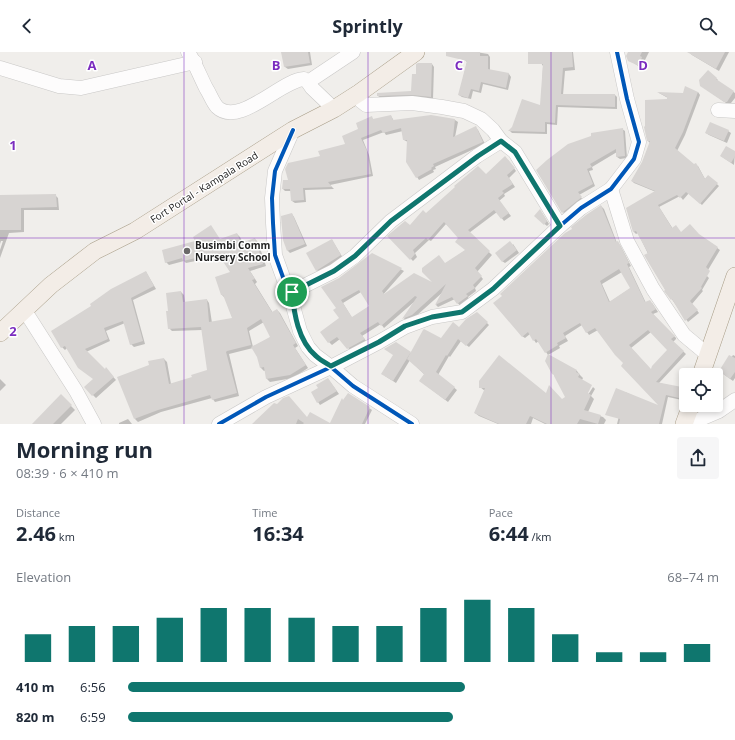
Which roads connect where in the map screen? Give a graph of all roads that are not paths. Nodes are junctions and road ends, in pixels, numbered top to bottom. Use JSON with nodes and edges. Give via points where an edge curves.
{"nodes":[{"id":1,"x":353,"y":52,"type":"edge"},
{"id":2,"x":416,"y":52,"type":"edge"},
{"id":3,"x":617,"y":52,"type":"edge"},
{"id":4,"x":191,"y":57,"type":"edge"},
{"id":5,"x":0,"y":68,"type":"edge"},
{"id":6,"x":308,"y":82,"type":"junction"},
{"id":7,"x":359,"y":93,"type":"junction"},
{"id":8,"x":334,"y":109,"type":"junction"},
{"id":9,"x":718,"y":110,"type":"dead end"},
{"id":10,"x":735,"y":111,"type":"edge"},
{"id":11,"x":294,"y":130,"type":"junction"},
{"id":12,"x":501,"y":141,"type":"junction"},
{"id":13,"x":611,"y":189,"type":"junction"},
{"id":14,"x":560,"y":226,"type":"junction"},
{"id":15,"x":735,"y":276,"type":"edge"},
{"id":16,"x":292,"y":292,"type":"junction"},
{"id":17,"x":25,"y":311,"type":"junction"},
{"id":18,"x":0,"y":333,"type":"edge"},
{"id":19,"x":708,"y":354,"type":"junction"},
{"id":20,"x":331,"y":366,"type":"junction"},
{"id":21,"x":703,"y":368,"type":"edge"},
{"id":22,"x":735,"y":400,"type":"edge"},
{"id":23,"x":688,"y":412,"type":"edge"},
{"id":24,"x":94,"y":424,"type":"edge"},
{"id":25,"x":218,"y":424,"type":"edge"},
{"id":26,"x":412,"y":424,"type":"edge"},
{"id":27,"x":684,"y":424,"type":"edge"},
{"id":28,"x":688,"y":424,"type":"edge"}],
"edges":[{"from":1,"to":6,"type":"street"},
{"from":2,"to":7,"type":"main road","name":"Fort Portal - Kampala Road"},
{"from":3,"to":13,"type":"street","via":[[639,142],[634,159]]},
{"from":4,"to":5,"type":"street","via":[[81,88],[59,86]]},
{"from":4,"to":6,"type":"street","via":[[211,98],[225,111],[245,109],[293,81],[304,79]]},
{"from":6,"to":8,"type":"street"},
{"from":7,"to":8,"type":"main road","name":"Fort Portal - Kampala Road"},
{"from":7,"to":12,"type":"street","via":[[361,101],[366,105],[412,103],[464,111],[481,119]]},
{"from":8,"to":11,"type":"main road","name":"Fort Portal - Kampala Road"},
{"from":9,"to":10,"type":"street"},
{"from":11,"to":16,"type":"street","via":[[275,171],[272,198],[275,255],[284,280]]},
{"from":11,"to":17,"type":"main road","name":"Fort Portal - Kampala Road","via":[[135,231],[95,251],[51,285]]},
{"from":12,"to":14,"type":"street","via":[[515,152]]},
{"from":12,"to":16,"type":"street","via":[[391,221],[355,256],[334,271]]},
{"from":13,"to":14,"type":"street","via":[[581,208]]},
{"from":13,"to":19,"type":"street","via":[[627,241],[653,289],[684,334]]},
{"from":14,"to":20,"type":"street","via":[[493,289],[462,312],[432,317],[405,326]]},
{"from":15,"to":19,"type":"main road"},
{"from":16,"to":20,"type":"street","via":[[300,331],[308,347]]},
{"from":17,"to":18,"type":"main road","name":"Fort Portal - Kampala Road"},
{"from":17,"to":24,"type":"street"},
{"from":19,"to":21,"type":"main road"},
{"from":20,"to":25,"type":"street","via":[[266,397]]},
{"from":20,"to":26,"type":"street","via":[[353,386]]},
{"from":22,"to":28,"type":"street","via":[[718,411]]},
{"from":23,"to":27,"type":"main road"}]}
